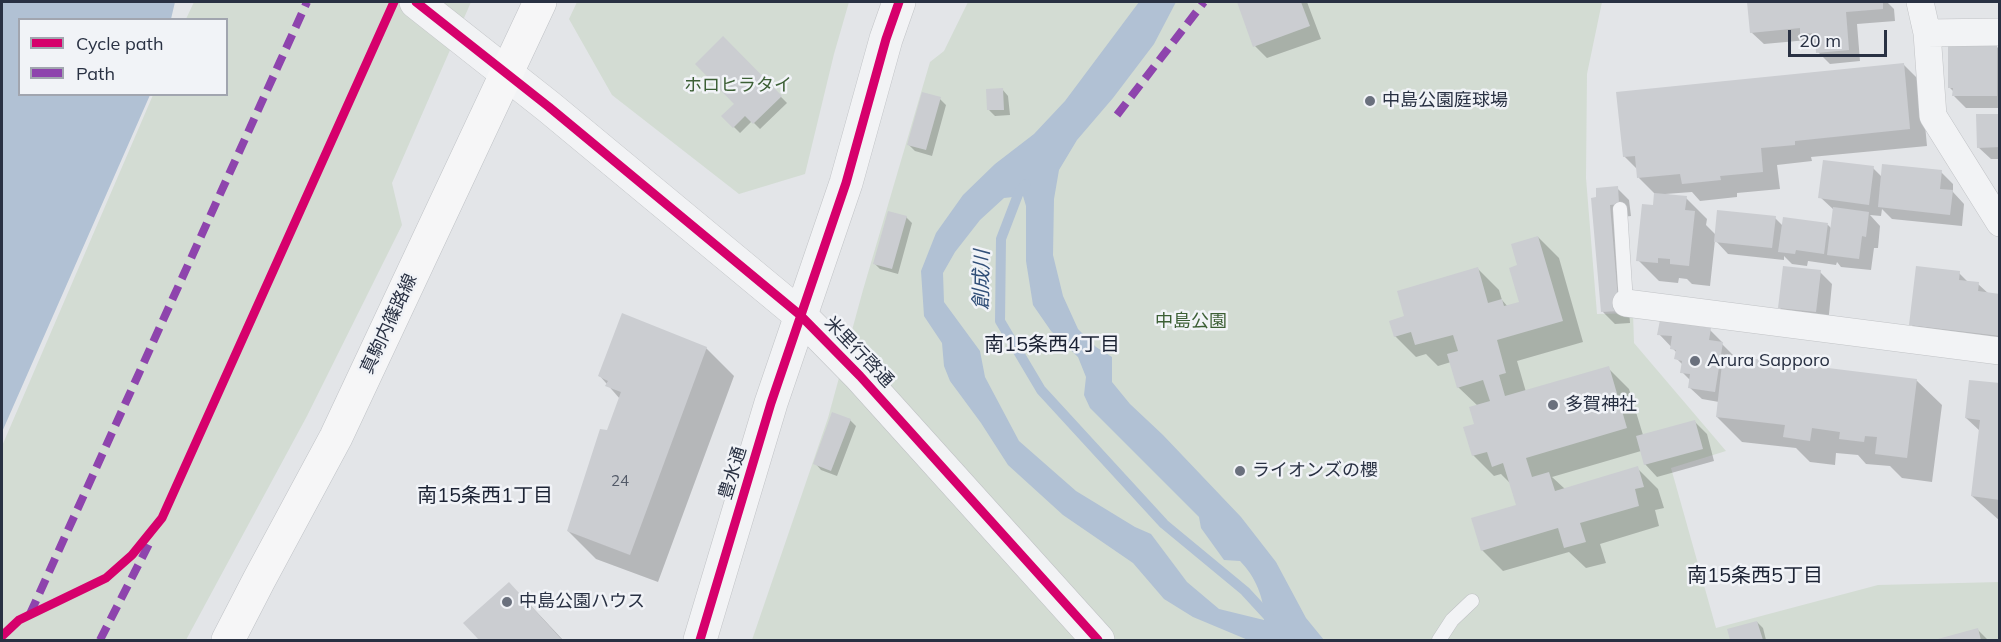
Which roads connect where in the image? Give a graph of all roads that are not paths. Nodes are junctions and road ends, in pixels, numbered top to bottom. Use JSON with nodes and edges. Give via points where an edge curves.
{"nodes":[{"id":1,"x":416,"y":2,"type":"edge"},
{"id":2,"x":540,"y":2,"type":"edge"},
{"id":3,"x":899,"y":2,"type":"edge"},
{"id":4,"x":1920,"y":2,"type":"edge"},
{"id":5,"x":2000,"y":32,"type":"edge"},
{"id":6,"x":1927,"y":33,"type":"junction"},
{"id":7,"x":507,"y":75,"type":"junction"},
{"id":8,"x":1620,"y":209,"type":"dead end"},
{"id":9,"x":2000,"y":223,"type":"edge"},
{"id":10,"x":1626,"y":303,"type":"joint"},
{"id":11,"x":800,"y":315,"type":"junction"},
{"id":12,"x":2000,"y":351,"type":"edge"},
{"id":13,"x":1473,"y":601,"type":"dead end"},
{"id":14,"x":228,"y":640,"type":"edge"},
{"id":15,"x":700,"y":640,"type":"edge"},
{"id":16,"x":1098,"y":640,"type":"edge"},
{"id":17,"x":1439,"y":640,"type":"edge"}],
"edges":[{"from":1,"to":7,"type":"street","name":"米里行啓通"},
{"from":2,"to":7,"type":"main road","name":"真駒内篠路線"},
{"from":3,"to":11,"type":"street","name":"豊水通","via":[[846,183]]},
{"from":4,"to":6,"type":"street"},
{"from":5,"to":6,"type":"street"},
{"from":6,"to":9,"type":"street","via":[[1933,116]]},
{"from":7,"to":11,"type":"street","name":"米里行啓通"},
{"from":7,"to":14,"type":"main road","name":"真駒内篠路線","via":[[336,437]]},
{"from":8,"to":10,"type":"lane"},
{"from":10,"to":12,"type":"street"},
{"from":11,"to":15,"type":"street","name":"豊水通"},
{"from":11,"to":16,"type":"street","name":"米里行啓通"},
{"from":13,"to":17,"type":"lane","via":[[1452,620]]}]}
